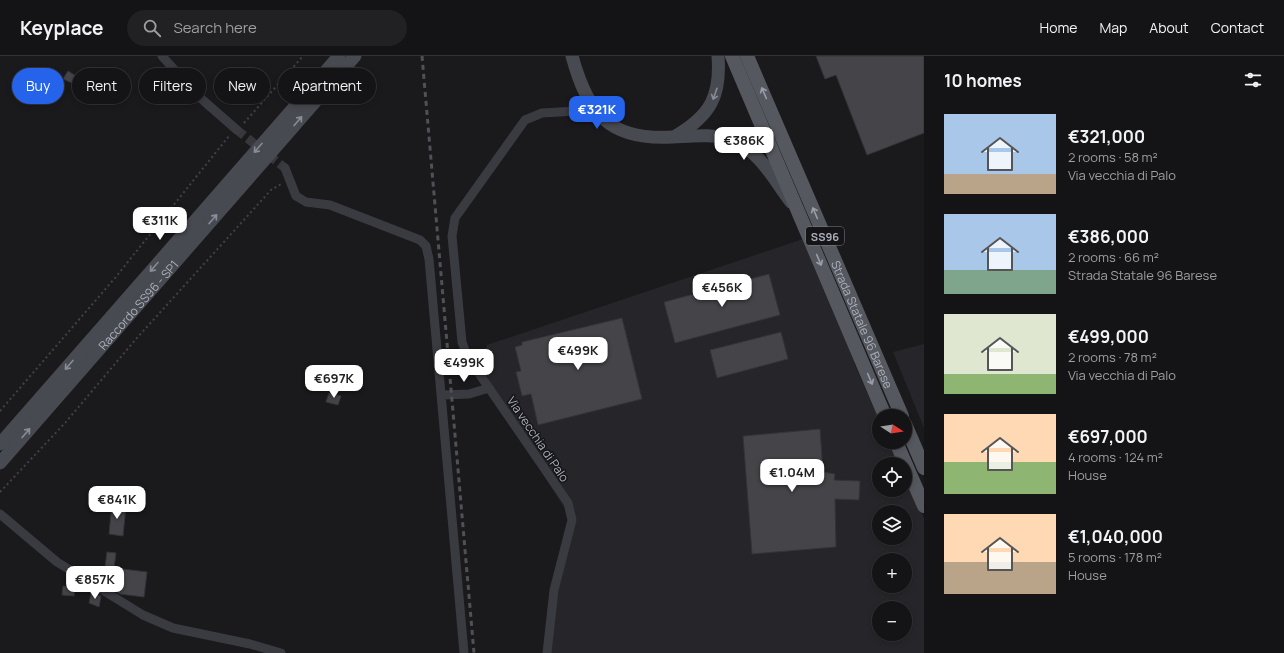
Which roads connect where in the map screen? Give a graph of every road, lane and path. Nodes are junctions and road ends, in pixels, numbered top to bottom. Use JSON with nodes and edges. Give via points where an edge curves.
{"nodes":[{"id":1,"x":162,"y":56,"type":"edge"},
{"id":2,"x":303,"y":56,"type":"edge"},
{"id":3,"x":340,"y":56,"type":"edge"},
{"id":4,"x":355,"y":56,"type":"edge"},
{"id":5,"x":572,"y":56,"type":"edge"},
{"id":6,"x":718,"y":56,"type":"edge"},
{"id":7,"x":732,"y":56,"type":"edge"},
{"id":8,"x":748,"y":56,"type":"edge"},
{"id":9,"x":594,"y":110,"type":"junction"},
{"id":10,"x":237,"y":130,"type":"junction"},
{"id":11,"x":674,"y":137,"type":"junction"},
{"id":12,"x":285,"y":168,"type":"tunnel mouth"},
{"id":13,"x":288,"y":178,"type":"junction"},
{"id":14,"x":798,"y":211,"type":"junction"},
{"id":15,"x":489,"y":388,"type":"junction"},
{"id":16,"x":442,"y":395,"type":"junction"},
{"id":17,"x":882,"y":409,"type":"edge"},
{"id":18,"x":899,"y":409,"type":"edge"},
{"id":19,"x":0,"y":411,"type":"edge"},
{"id":20,"x":912,"y":440,"type":"edge"},
{"id":21,"x":0,"y":444,"type":"edge"},
{"id":22,"x":899,"y":449,"type":"edge"},
{"id":23,"x":0,"y":462,"type":"edge"},
{"id":24,"x":924,"y":468,"type":"edge"},
{"id":25,"x":0,"y":492,"type":"edge"},
{"id":26,"x":924,"y":506,"type":"edge"},
{"id":27,"x":0,"y":514,"type":"edge"},
{"id":28,"x":281,"y":653,"type":"edge"},
{"id":29,"x":464,"y":653,"type":"edge"},
{"id":30,"x":547,"y":653,"type":"edge"}],
"edges":[{"from":1,"to":10,"type":"street","via":[[198,96]]},
{"from":2,"to":10,"type":"path"},
{"from":3,"to":21,"type":"main road","name":"Raccordo SS96 - SP1","one_way":true},
{"from":23,"to":4,"type":"main road","name":"Raccordo SS96 - SP1","one_way":true},
{"from":5,"to":9,"type":"main road","via":[[584,95]]},
{"from":6,"to":11,"type":"main road","one_way":true,"via":[[716,93],[708,110],[694,125]]},
{"from":7,"to":14,"type":"main road","name":"Strada Statale 96 Barese","number":"SS96"},
{"from":18,"to":8,"type":"main road","name":"Strada Statale 96 Barese","number":"SS96","one_way":true},
{"from":9,"to":11,"type":"main road","via":[[608,123],[626,133],[650,138]]},
{"from":9,"to":15,"type":"street","name":"Via vecchia di Palo","via":[[542,113],[524,120],[455,218],[452,236],[462,342]]},
{"from":10,"to":19,"type":"path","via":[[229,136],[114,278]]},
{"from":11,"to":14,"type":"main road","via":[[720,137],[734,141],[753,152]]},
{"from":12,"to":13,"type":"street"},
{"from":13,"to":16,"type":"street","via":[[296,196],[306,202],[330,205],[420,240],[426,246]]},
{"from":13,"to":25,"type":"path","via":[[266,196],[136,339],[65,423]]},
{"from":14,"to":17,"type":"main road","name":"Strada Statale 96 Barese","number":"SS96","one_way":true},
{"from":15,"to":16,"type":"street","via":[[469,394]]},
{"from":15,"to":30,"type":"street","name":"Via vecchia di Palo","via":[[568,503],[572,520],[554,590]]},
{"from":16,"to":29,"type":"street"},
{"from":20,"to":24,"type":"main road"},
{"from":22,"to":26,"type":"main road"},
{"from":27,"to":28,"type":"street","via":[[56,562],[143,615],[173,628]]}]}
